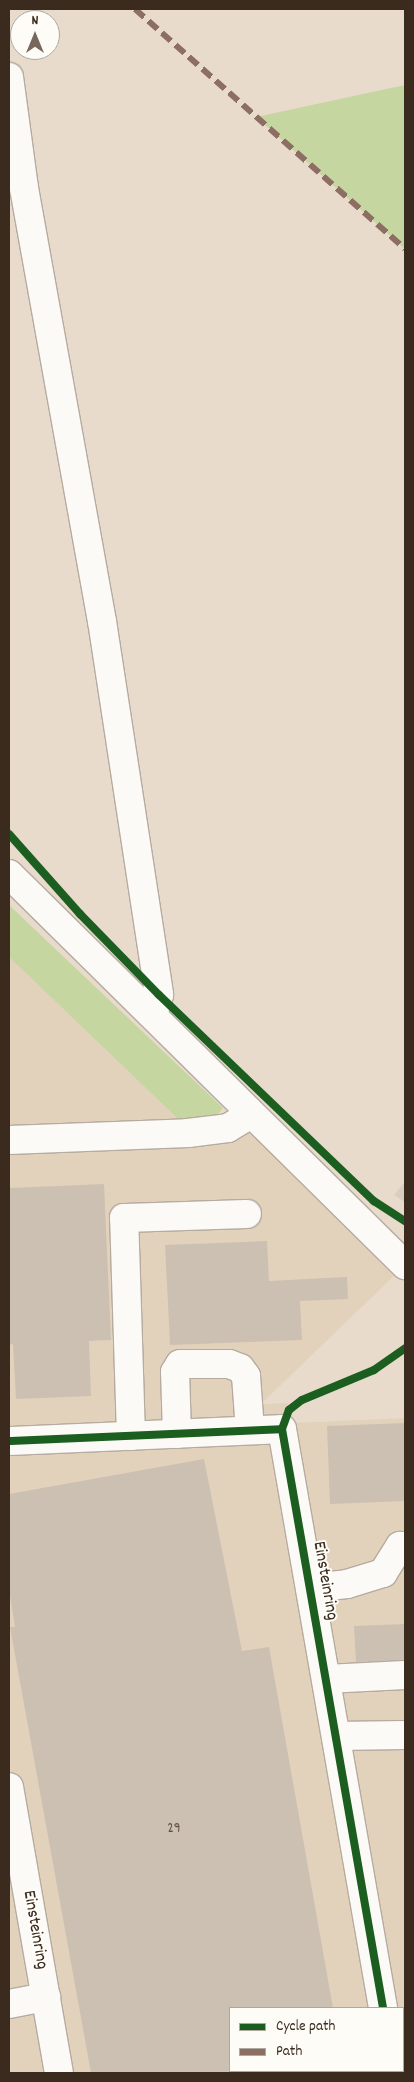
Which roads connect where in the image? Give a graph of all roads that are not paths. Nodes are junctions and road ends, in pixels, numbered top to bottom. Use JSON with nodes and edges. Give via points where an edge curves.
{"nodes":[{"id":1,"x":9,"y":77,"type":"edge"},
{"id":2,"x":9,"y":874,"type":"edge"},
{"id":3,"x":153,"y":1014,"type":"junction"},
{"id":4,"x":250,"y":1115,"type":"junction"},
{"id":5,"x":9,"y":1140,"type":"edge"},
{"id":6,"x":247,"y":1214,"type":"dead end"},
{"id":7,"x":405,"y":1265,"type":"edge"},
{"id":8,"x":250,"y":1430,"type":"junction"},
{"id":9,"x":177,"y":1434,"type":"junction"},
{"id":10,"x":131,"y":1436,"type":"junction"},
{"id":11,"x":9,"y":1441,"type":"edge"},
{"id":12,"x":405,"y":1546,"type":"edge"},
{"id":13,"x":310,"y":1588,"type":"junction"},
{"id":14,"x":405,"y":1675,"type":"edge"},
{"id":15,"x":326,"y":1679,"type":"junction"},
{"id":16,"x":405,"y":1735,"type":"edge"},
{"id":17,"x":336,"y":1736,"type":"junction"},
{"id":18,"x":9,"y":1787,"type":"edge"},
{"id":19,"x":46,"y":1997,"type":"junction"},
{"id":20,"x":9,"y":2004,"type":"edge"},
{"id":21,"x":383,"y":2007,"type":"edge"},
{"id":22,"x":59,"y":2073,"type":"edge"}],
"edges":[{"from":1,"to":3,"type":"street","via":[[24,188],[102,620],[159,994]]},
{"from":2,"to":3,"type":"street"},
{"from":3,"to":4,"type":"street"},
{"from":4,"to":5,"type":"street","via":[[228,1128],[188,1133]]},
{"from":4,"to":7,"type":"street"},
{"from":6,"to":10,"type":"street","via":[[124,1218]]},
{"from":8,"to":9,"type":"street","name":"Einsteinring"},
{"from":8,"to":9,"type":"street","via":[[246,1376],[240,1368],[229,1364],[180,1364],[175,1372]]},
{"from":8,"to":13,"type":"street","name":"Einsteinring","via":[[282,1429]]},
{"from":9,"to":10,"type":"street","name":"Einsteinring"},
{"from":10,"to":11,"type":"street","name":"Einsteinring"},
{"from":12,"to":13,"type":"street","via":[[400,1546],[383,1573],[346,1584]]},
{"from":13,"to":15,"type":"street","name":"Einsteinring"},
{"from":14,"to":15,"type":"street"},
{"from":15,"to":17,"type":"street","name":"Einsteinring"},
{"from":16,"to":17,"type":"street"},
{"from":17,"to":21,"type":"street","name":"Einsteinring"},
{"from":18,"to":19,"type":"street","name":"Einsteinring"},
{"from":19,"to":20,"type":"street"},
{"from":19,"to":22,"type":"street","name":"Einsteinring"}]}
